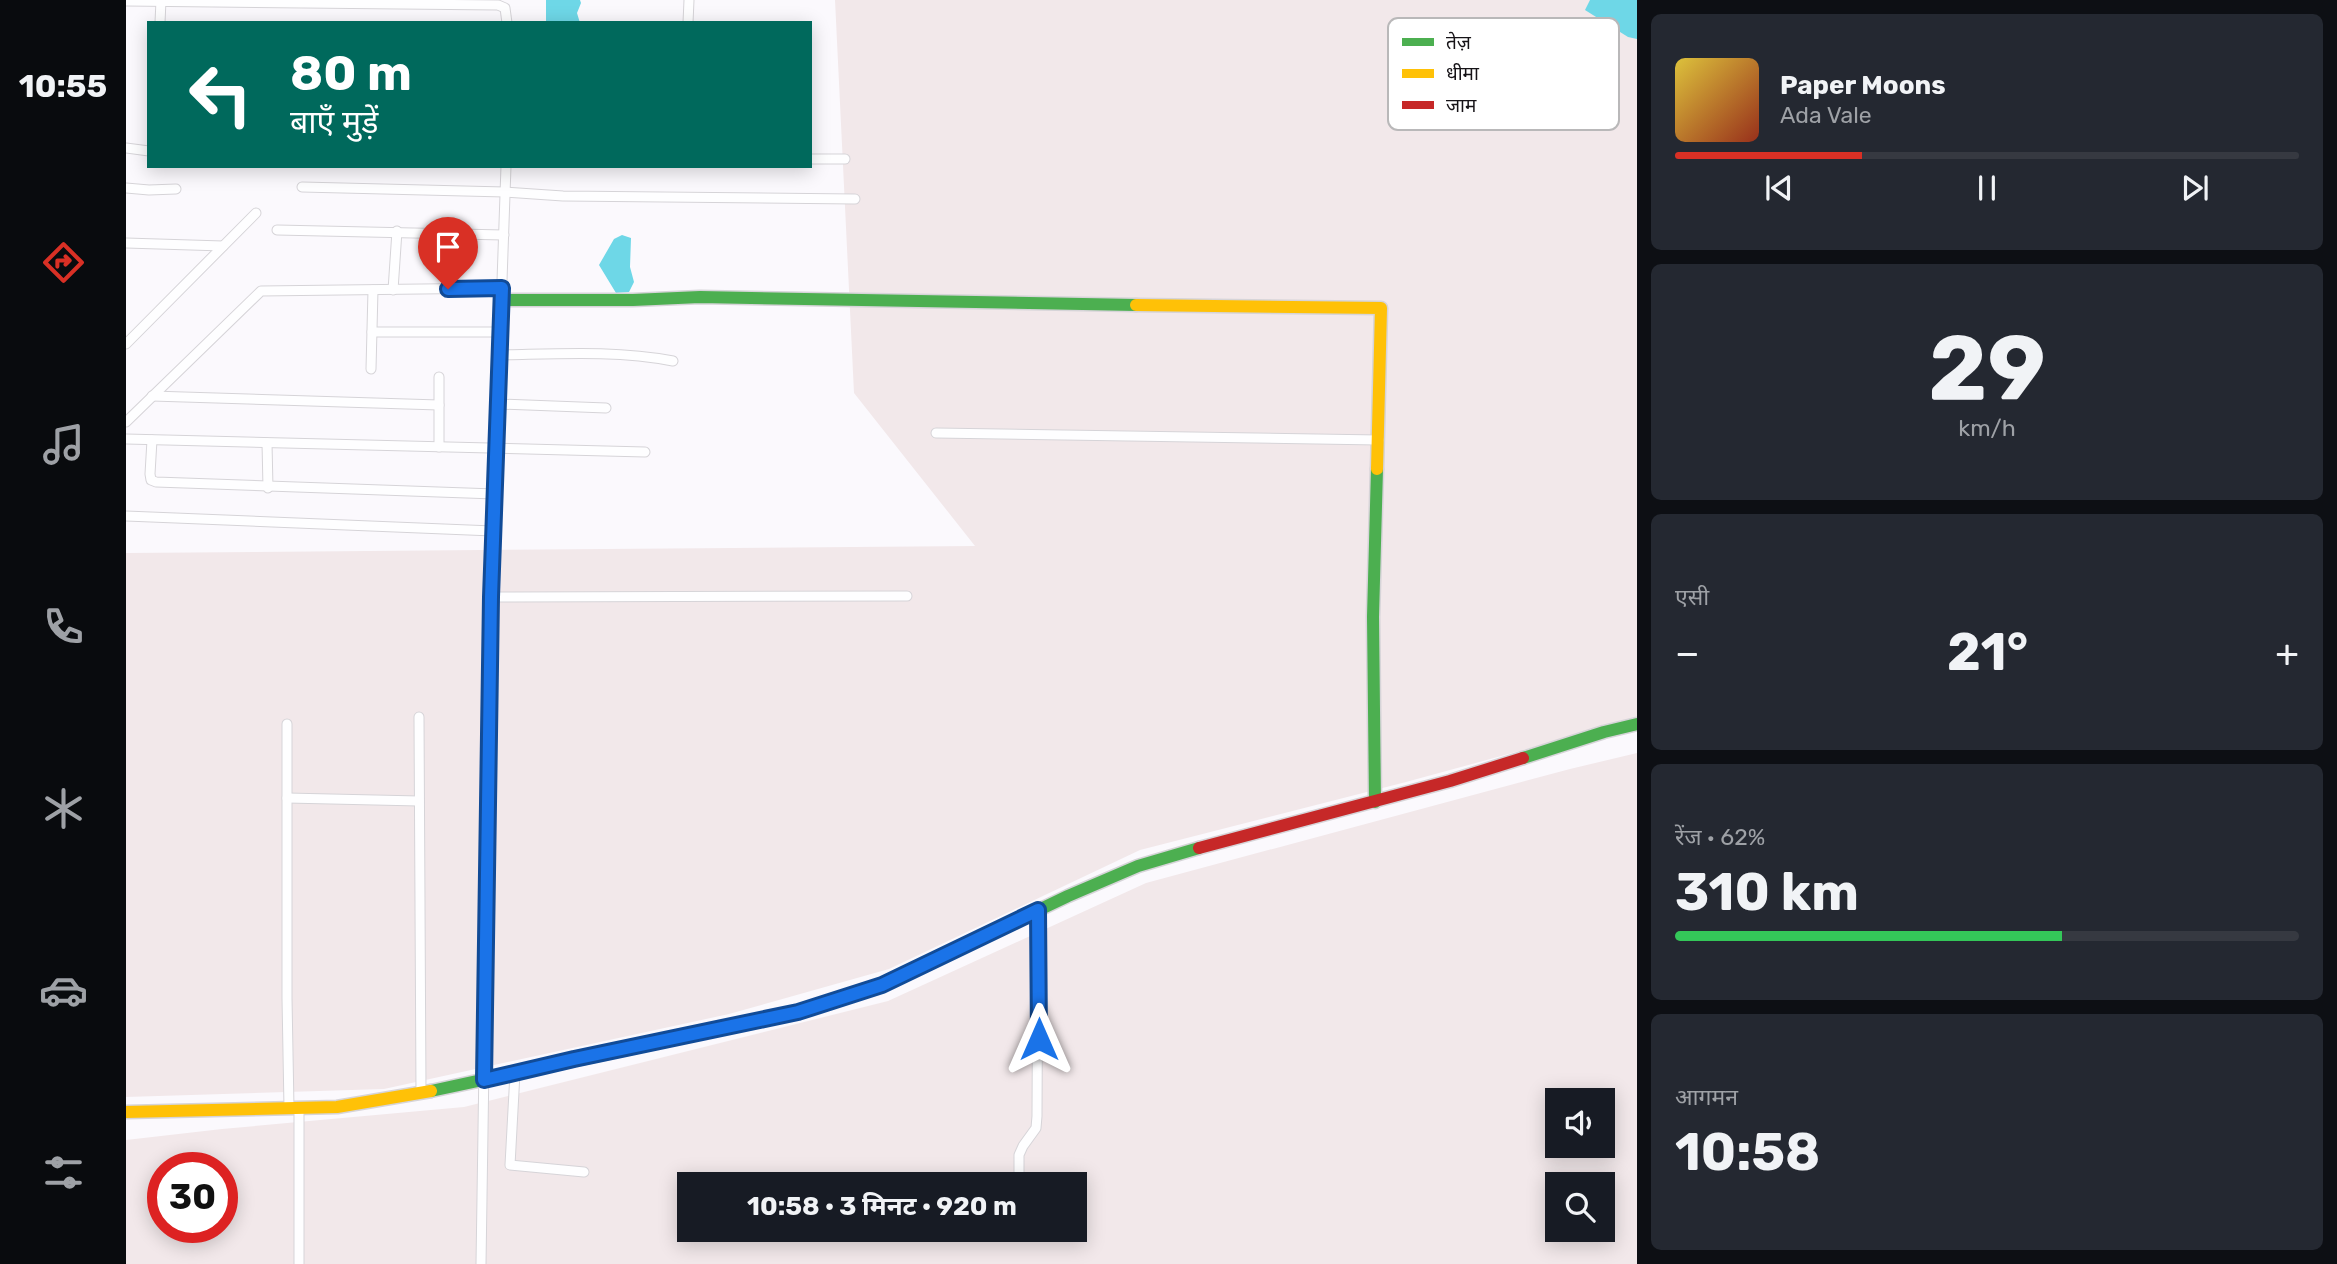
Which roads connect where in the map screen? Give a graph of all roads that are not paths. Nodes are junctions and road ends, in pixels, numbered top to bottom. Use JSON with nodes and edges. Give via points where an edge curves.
{"nodes":[{"id":1,"x":508,"y":0,"type":"edge"},
{"id":2,"x":689,"y":0,"type":"edge"},
{"id":3,"x":126,"y":1,"type":"edge"},
{"id":4,"x":161,"y":1,"type":"edge"},
{"id":5,"x":507,"y":18,"type":"edge"},
{"id":6,"x":160,"y":21,"type":"edge"},
{"id":7,"x":688,"y":21,"type":"edge"},
{"id":8,"x":126,"y":148,"type":"edge"},
{"id":9,"x":147,"y":151,"type":"edge"},
{"id":10,"x":812,"y":159,"type":"edge"},
{"id":11,"x":845,"y":159,"type":"dead end"},
{"id":12,"x":506,"y":168,"type":"edge"},
{"id":13,"x":302,"y":187,"type":"dead end"},
{"id":14,"x":126,"y":188,"type":"edge"},
{"id":15,"x":176,"y":189,"type":"dead end"},
{"id":16,"x":506,"y":192,"type":"junction"},
{"id":17,"x":855,"y":199,"type":"dead end"},
{"id":18,"x":256,"y":213,"type":"dead end"},
{"id":19,"x":277,"y":230,"type":"dead end"},
{"id":20,"x":397,"y":231,"type":"junction"},
{"id":21,"x":504,"y":234,"type":"junction"},
{"id":22,"x":126,"y":243,"type":"edge"},
{"id":23,"x":223,"y":246,"type":"junction"},
{"id":24,"x":373,"y":290,"type":"junction"},
{"id":25,"x":393,"y":290,"type":"junction"},
{"id":26,"x":502,"y":294,"type":"junction"},
{"id":27,"x":372,"y":332,"type":"junction"},
{"id":28,"x":500,"y":332,"type":"junction"},
{"id":29,"x":126,"y":344,"type":"edge"},
{"id":30,"x":500,"y":355,"type":"junction"},
{"id":31,"x":673,"y":361,"type":"dead end"},
{"id":32,"x":371,"y":369,"type":"dead end"},
{"id":33,"x":439,"y":377,"type":"dead end"},
{"id":34,"x":152,"y":396,"type":"junction"},
{"id":35,"x":498,"y":404,"type":"junction"},
{"id":36,"x":439,"y":405,"type":"junction"},
{"id":37,"x":606,"y":408,"type":"dead end"},
{"id":38,"x":126,"y":422,"type":"edge"},
{"id":39,"x":936,"y":433,"type":"dead end"},
{"id":40,"x":126,"y":439,"type":"edge"},
{"id":41,"x":152,"y":440,"type":"junction"},
{"id":42,"x":1379,"y":440,"type":"junction"},
{"id":43,"x":267,"y":443,"type":"junction"},
{"id":44,"x":439,"y":447,"type":"junction"},
{"id":45,"x":496,"y":448,"type":"junction"},
{"id":46,"x":645,"y":452,"type":"dead end"},
{"id":47,"x":268,"y":488,"type":"junction"},
{"id":48,"x":495,"y":494,"type":"junction"},
{"id":49,"x":126,"y":516,"type":"edge"},
{"id":50,"x":494,"y":531,"type":"junction"},
{"id":51,"x":907,"y":596,"type":"dead end"},
{"id":52,"x":491,"y":597,"type":"junction"},
{"id":53,"x":419,"y":717,"type":"dead end"},
{"id":54,"x":287,"y":724,"type":"dead end"},
{"id":55,"x":1637,"y":724,"type":"edge"},
{"id":56,"x":287,"y":798,"type":"junction"},
{"id":57,"x":419,"y":801,"type":"junction"},
{"id":58,"x":1375,"y":802,"type":"junction"},
{"id":59,"x":1038,"y":910,"type":"junction"},
{"id":60,"x":515,"y":1073,"type":"junction"},
{"id":61,"x":484,"y":1080,"type":"junction"},
{"id":62,"x":421,"y":1093,"type":"junction"},
{"id":63,"x":294,"y":1108,"type":"junction"},
{"id":64,"x":126,"y":1112,"type":"edge"},
{"id":65,"x":584,"y":1172,"type":"dead end"},
{"id":66,"x":1019,"y":1172,"type":"edge"},
{"id":67,"x":299,"y":1264,"type":"edge"},
{"id":68,"x":481,"y":1264,"type":"edge"}],
"edges":[{"from":1,"to":5,"type":"street"},
{"from":2,"to":7,"type":"street"},
{"from":3,"to":4,"type":"street"},
{"from":4,"to":5,"type":"street","via":[[498,5],[505,8]]},
{"from":4,"to":6,"type":"street"},
{"from":8,"to":9,"type":"street"},
{"from":10,"to":11,"type":"street"},
{"from":12,"to":16,"type":"street"},
{"from":13,"to":16,"type":"street"},
{"from":14,"to":15,"type":"street"},
{"from":16,"to":17,"type":"street"},
{"from":16,"to":21,"type":"street"},
{"from":18,"to":23,"type":"street"},
{"from":19,"to":20,"type":"street"},
{"from":20,"to":21,"type":"street"},
{"from":20,"to":25,"type":"street"},
{"from":21,"to":26,"type":"street"},
{"from":22,"to":23,"type":"street"},
{"from":23,"to":29,"type":"street"},
{"from":24,"to":25,"type":"street"},
{"from":24,"to":27,"type":"street"},
{"from":24,"to":34,"type":"street","via":[[261,291]]},
{"from":25,"to":26,"type":"street"},
{"from":26,"to":28,"type":"street"},
{"from":26,"to":42,"type":"street","via":[[591,301],[699,297],[1381,308]]},
{"from":27,"to":28,"type":"street"},
{"from":27,"to":32,"type":"street"},
{"from":28,"to":30,"type":"street"},
{"from":30,"to":31,"type":"street","via":[[604,353]]},
{"from":30,"to":35,"type":"street"},
{"from":33,"to":36,"type":"street"},
{"from":34,"to":36,"type":"street"},
{"from":34,"to":38,"type":"street"},
{"from":35,"to":37,"type":"street"},
{"from":35,"to":45,"type":"street"},
{"from":36,"to":44,"type":"street"},
{"from":39,"to":42,"type":"street"},
{"from":40,"to":41,"type":"street"},
{"from":41,"to":43,"type":"street"},
{"from":41,"to":47,"type":"street","via":[[151,480]]},
{"from":42,"to":58,"type":"street","via":[[1373,617]]},
{"from":43,"to":44,"type":"street"},
{"from":43,"to":47,"type":"street"},
{"from":44,"to":45,"type":"street"},
{"from":45,"to":46,"type":"street"},
{"from":45,"to":48,"type":"street"},
{"from":47,"to":48,"type":"street"},
{"from":48,"to":50,"type":"street"},
{"from":49,"to":50,"type":"street"},
{"from":50,"to":52,"type":"street"},
{"from":51,"to":52,"type":"street"},
{"from":52,"to":61,"type":"street"},
{"from":53,"to":57,"type":"street"},
{"from":54,"to":56,"type":"street"},
{"from":55,"to":58,"type":"street"},
{"from":56,"to":57,"type":"street"},
{"from":56,"to":63,"type":"street","via":[[287,998]]},
{"from":57,"to":62,"type":"street"},
{"from":58,"to":59,"type":"street","via":[[1161,858]]},
{"from":59,"to":60,"type":"street","via":[[882,985],[798,1012]]},
{"from":59,"to":66,"type":"street","via":[[1037,1116],[1036,1128],[1023,1146]]},
{"from":60,"to":61,"type":"street"},
{"from":60,"to":65,"type":"street","via":[[510,1165]]},
{"from":61,"to":62,"type":"street"},
{"from":61,"to":68,"type":"street"},
{"from":62,"to":63,"type":"street","via":[[337,1107]]},
{"from":63,"to":64,"type":"street"},
{"from":63,"to":67,"type":"street"}]}
